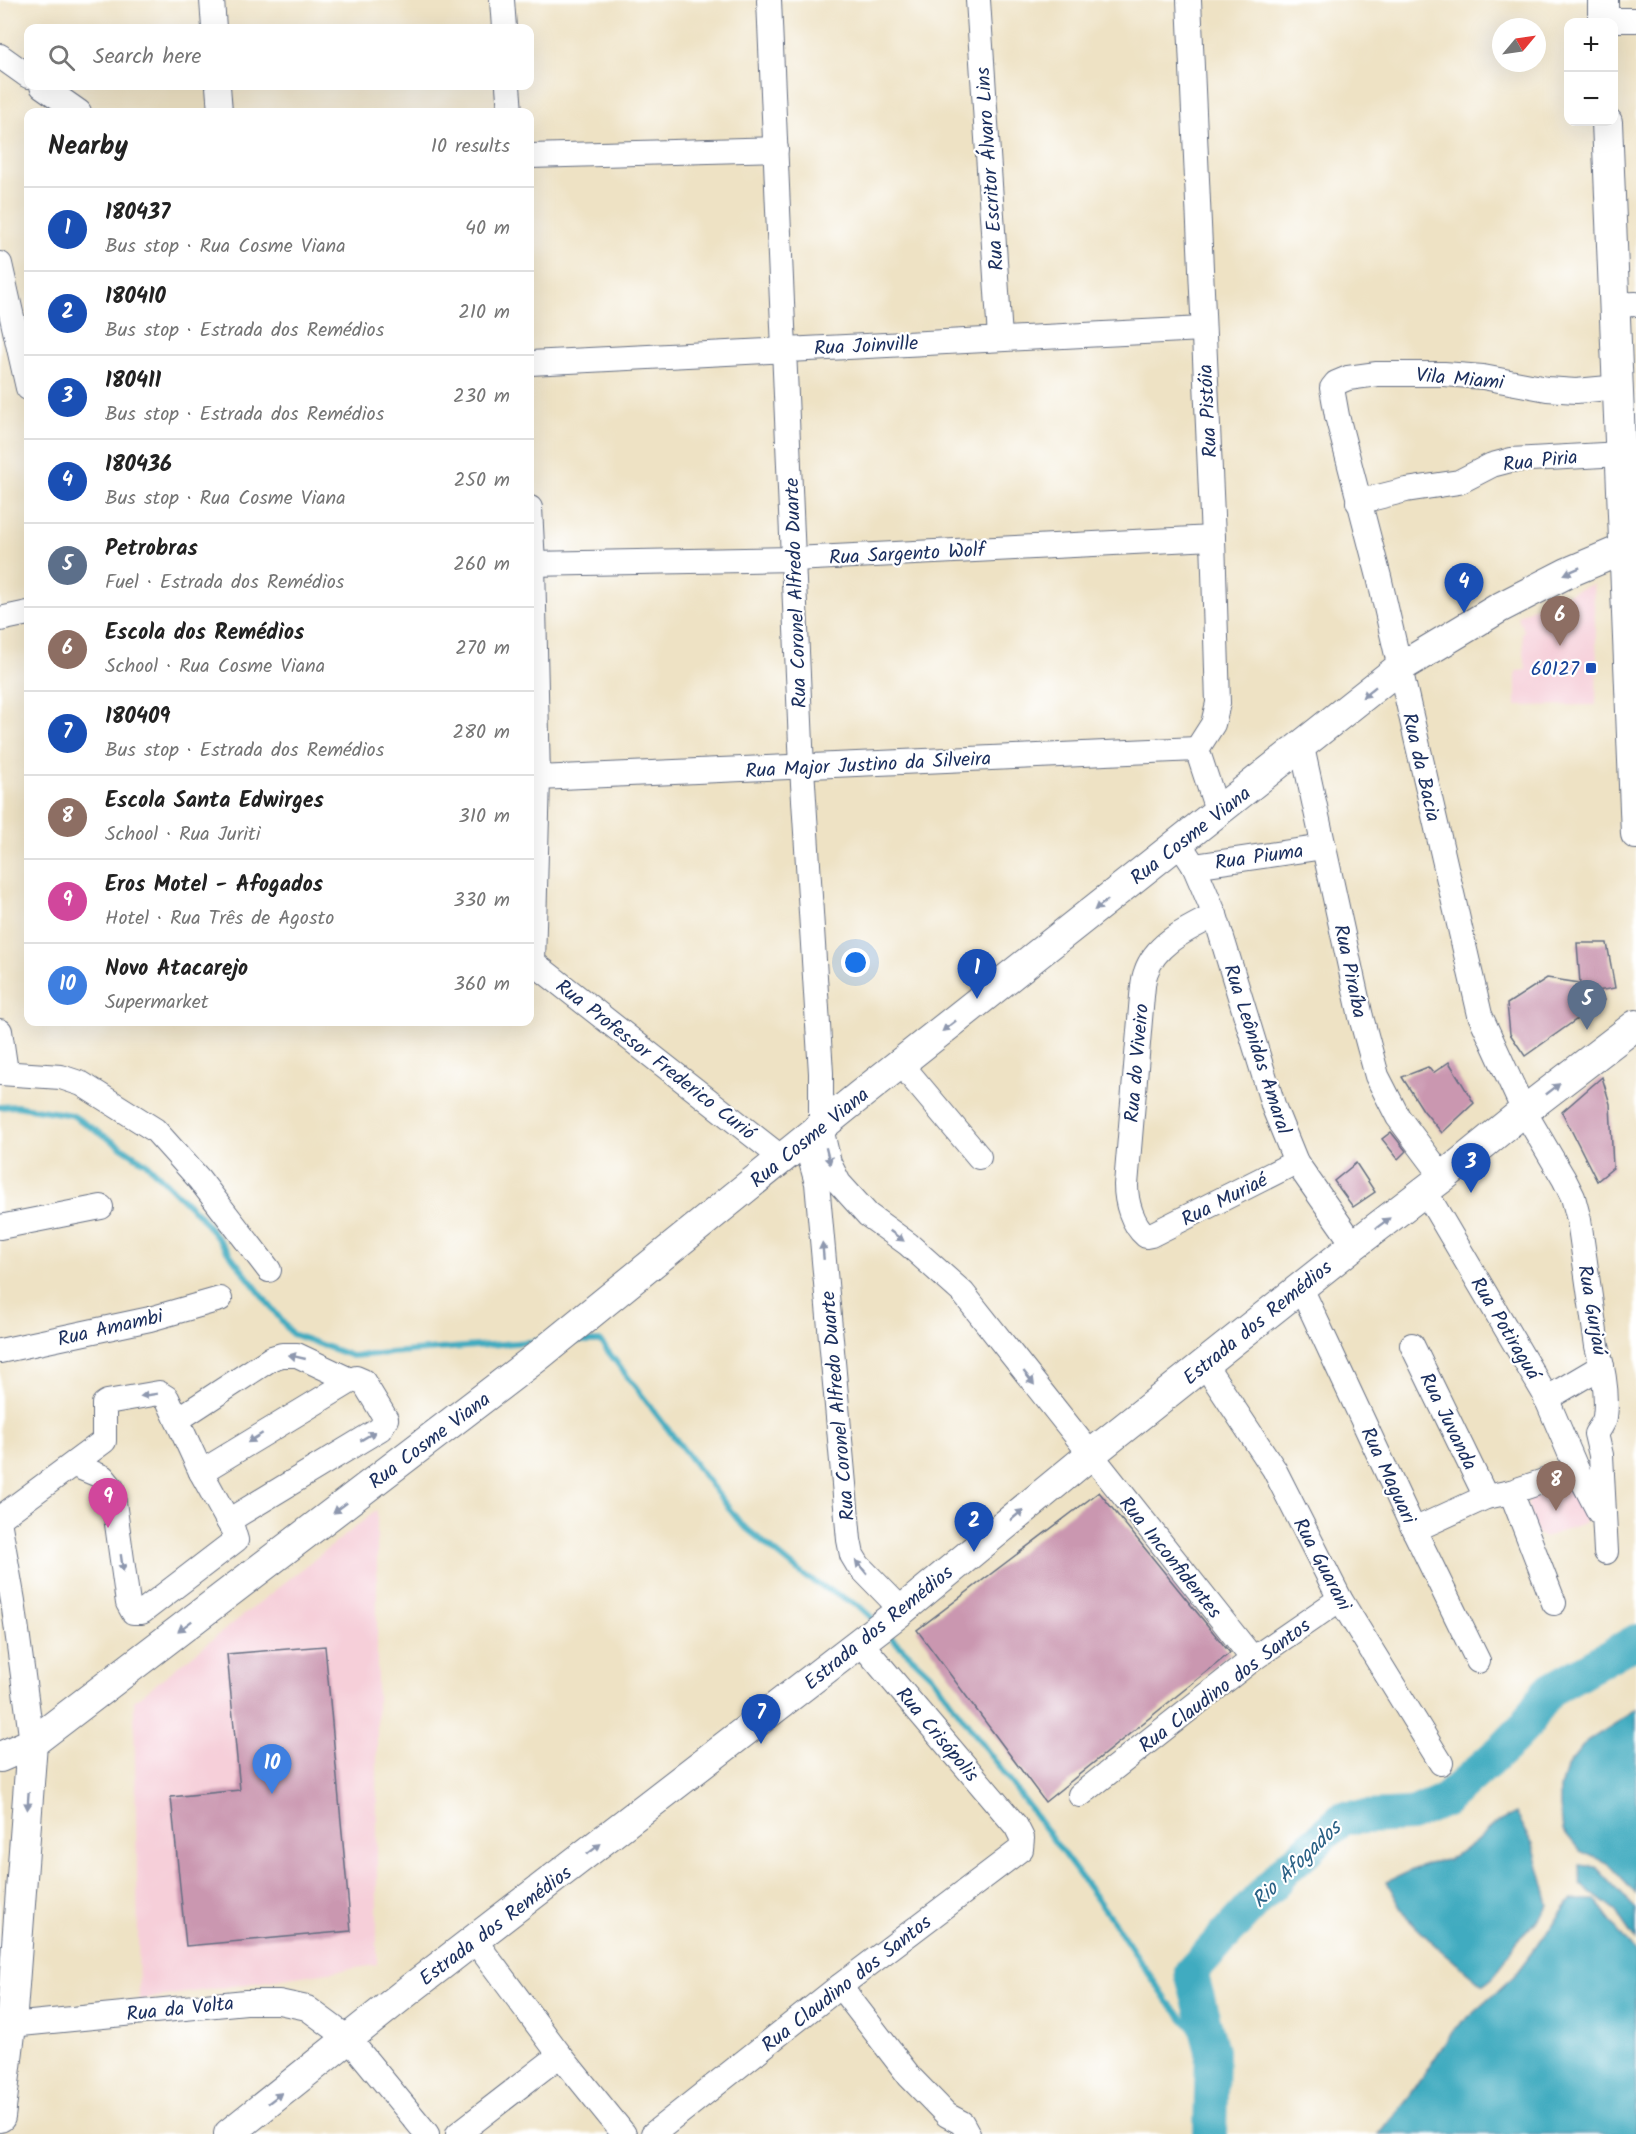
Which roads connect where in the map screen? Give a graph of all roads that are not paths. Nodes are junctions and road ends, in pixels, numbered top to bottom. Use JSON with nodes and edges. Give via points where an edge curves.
{"nodes":[{"id":1,"x":212,"y":0,"type":"edge"},
{"id":2,"x":502,"y":0,"type":"edge"},
{"id":3,"x":769,"y":0,"type":"edge"},
{"id":4,"x":978,"y":0,"type":"edge"},
{"id":5,"x":1190,"y":0,"type":"edge"},
{"id":6,"x":1603,"y":14,"type":"edge"},
{"id":7,"x":1636,"y":20,"type":"edge"},
{"id":8,"x":214,"y":24,"type":"edge"},
{"id":9,"x":504,"y":24,"type":"edge"},
{"id":10,"x":0,"y":56,"type":"edge"},
{"id":11,"x":24,"y":73,"type":"edge"},
{"id":12,"x":48,"y":90,"type":"edge"},
{"id":13,"x":218,"y":90,"type":"edge"},
{"id":14,"x":508,"y":90,"type":"edge"},
{"id":15,"x":74,"y":108,"type":"edge"},
{"id":16,"x":220,"y":108,"type":"edge"},
{"id":17,"x":510,"y":108,"type":"edge"},
{"id":18,"x":1607,"y":126,"type":"edge"},
{"id":19,"x":776,"y":149,"type":"junction"},
{"id":20,"x":534,"y":156,"type":"edge"},
{"id":21,"x":0,"y":264,"type":"edge"},
{"id":22,"x":1625,"y":304,"type":"edge"},
{"id":23,"x":1203,"y":329,"type":"junction"},
{"id":24,"x":1000,"y":338,"type":"junction"},
{"id":25,"x":784,"y":350,"type":"junction"},
{"id":26,"x":534,"y":363,"type":"edge"},
{"id":27,"x":24,"y":370,"type":"edge"},
{"id":28,"x":1619,"y":387,"type":"junction"},
{"id":29,"x":1337,"y":416,"type":"joint"},
{"id":30,"x":1621,"y":454,"type":"junction"},
{"id":31,"x":1358,"y":502,"type":"junction"},
{"id":32,"x":1213,"y":538,"type":"junction"},
{"id":33,"x":1631,"y":547,"type":"edge"},
{"id":34,"x":794,"y":559,"type":"junction"},
{"id":35,"x":534,"y":564,"type":"edge"},
{"id":36,"x":24,"y":614,"type":"edge"},
{"id":37,"x":0,"y":620,"type":"edge"},
{"id":38,"x":534,"y":656,"type":"edge"},
{"id":39,"x":1399,"y":668,"type":"junction"},
{"id":40,"x":1302,"y":747,"type":"junction"},
{"id":41,"x":1197,"y":749,"type":"junction"},
{"id":42,"x":802,"y":768,"type":"junction"},
{"id":43,"x":538,"y":778,"type":"junction"},
{"id":44,"x":1218,"y":813,"type":"junction"},
{"id":45,"x":1636,"y":834,"type":"edge"},
{"id":46,"x":1324,"y":847,"type":"junction"},
{"id":47,"x":1186,"y":854,"type":"junction"},
{"id":48,"x":534,"y":883,"type":"edge"},
{"id":49,"x":1215,"y":915,"type":"junction"},
{"id":50,"x":534,"y":963,"type":"edge"},
{"id":51,"x":1636,"y":1025,"type":"edge"},
{"id":52,"x":0,"y":1031,"type":"edge"},
{"id":53,"x":901,"y":1064,"type":"junction"},
{"id":54,"x":3,"y":1072,"type":"edge"},
{"id":55,"x":1524,"y":1111,"type":"junction"},
{"id":56,"x":813,"y":1134,"type":"junction"},
{"id":57,"x":979,"y":1157,"type":"dead end"},
{"id":58,"x":783,"y":1159,"type":"junction"},
{"id":59,"x":1296,"y":1162,"type":"junction"},
{"id":60,"x":828,"y":1183,"type":"junction"},
{"id":61,"x":1434,"y":1184,"type":"junction"},
{"id":62,"x":100,"y":1207,"type":"dead end"},
{"id":63,"x":0,"y":1227,"type":"edge"},
{"id":64,"x":1151,"y":1235,"type":"joint"},
{"id":65,"x":1354,"y":1245,"type":"junction"},
{"id":66,"x":269,"y":1270,"type":"dead end"},
{"id":67,"x":1301,"y":1288,"type":"junction"},
{"id":68,"x":220,"y":1299,"type":"dead end"},
{"id":69,"x":1412,"y":1345,"type":"dead end"},
{"id":70,"x":0,"y":1351,"type":"edge"},
{"id":71,"x":1204,"y":1365,"type":"junction"},
{"id":72,"x":1602,"y":1366,"type":"junction"},
{"id":73,"x":350,"y":1380,"type":"junction"},
{"id":74,"x":1546,"y":1399,"type":"junction"},
{"id":75,"x":177,"y":1420,"type":"junction"},
{"id":76,"x":1090,"y":1455,"type":"junction"},
{"id":77,"x":74,"y":1465,"type":"junction"},
{"id":78,"x":1578,"y":1470,"type":"junction"},
{"id":79,"x":201,"y":1472,"type":"junction"},
{"id":80,"x":1511,"y":1492,"type":"junction"},
{"id":81,"x":1486,"y":1497,"type":"junction"},
{"id":82,"x":1603,"y":1519,"type":"junction"},
{"id":83,"x":228,"y":1521,"type":"junction"},
{"id":84,"x":1,"y":1530,"type":"edge"},
{"id":85,"x":1414,"y":1530,"type":"junction"},
{"id":86,"x":1606,"y":1552,"type":"dead end"},
{"id":87,"x":1340,"y":1599,"type":"junction"},
{"id":88,"x":1554,"y":1603,"type":"dead end"},
{"id":89,"x":896,"y":1614,"type":"junction"},
{"id":90,"x":862,"y":1641,"type":"junction"},
{"id":91,"x":1252,"y":1659,"type":"junction"},
{"id":92,"x":1478,"y":1661,"type":"dead end"},
{"id":93,"x":32,"y":1743,"type":"junction"},
{"id":94,"x":0,"y":1757,"type":"edge"},
{"id":95,"x":1441,"y":1763,"type":"dead end"},
{"id":96,"x":1080,"y":1795,"type":"dead end"},
{"id":97,"x":1016,"y":1826,"type":"joint"},
{"id":98,"x":475,"y":1941,"type":"junction"},
{"id":99,"x":840,"y":1986,"type":"junction"},
{"id":100,"x":5,"y":2024,"type":"edge"},
{"id":101,"x":349,"y":2039,"type":"junction"},
{"id":102,"x":560,"y":2055,"type":"junction"},
{"id":103,"x":0,"y":2117,"type":"edge"},
{"id":104,"x":229,"y":2134,"type":"edge"},
{"id":105,"x":427,"y":2134,"type":"edge"},
{"id":106,"x":458,"y":2134,"type":"edge"},
{"id":107,"x":624,"y":2134,"type":"edge"},
{"id":108,"x":653,"y":2134,"type":"edge"},
{"id":109,"x":968,"y":2134,"type":"edge"}],
"edges":[{"from":1,"to":8,"type":"street"},
{"from":2,"to":9,"type":"street"},
{"from":3,"to":19,"type":"street","name":"Rua Coronel Alfredo Duarte"},
{"from":4,"to":24,"type":"street","name":"Rua Escritor Álvaro Lins"},
{"from":5,"to":23,"type":"street","name":"Rua Pistóia"},
{"from":6,"to":7,"type":"street"},
{"from":10,"to":11,"type":"street"},
{"from":12,"to":15,"type":"street"},
{"from":13,"to":16,"type":"street"},
{"from":14,"to":17,"type":"street"},
{"from":18,"to":22,"type":"main road"},
{"from":19,"to":20,"type":"street"},
{"from":19,"to":25,"type":"street","name":"Rua Coronel Alfredo Duarte"},
{"from":21,"to":27,"type":"street"},
{"from":22,"to":28,"type":"main road"},
{"from":23,"to":24,"type":"street","name":"Rua Joinville"},
{"from":23,"to":32,"type":"street","name":"Rua Pistóia"},
{"from":24,"to":25,"type":"street","name":"Rua Joinville"},
{"from":25,"to":26,"type":"street","name":"Rua Joinville"},
{"from":25,"to":34,"type":"street","name":"Rua Coronel Alfredo Duarte"},
{"from":28,"to":29,"type":"street","name":"Vila Miami","via":[[1576,391],[1483,377],[1377,374],[1348,378],[1333,386]]},
{"from":28,"to":30,"type":"main road"},
{"from":29,"to":31,"type":"street","name":"Rua da Bacia"},
{"from":30,"to":31,"type":"street","name":"Rua Piria","via":[[1511,460],[1459,482]]},
{"from":30,"to":33,"type":"main road"},
{"from":31,"to":39,"type":"street","name":"Rua da Bacia"},
{"from":32,"to":34,"type":"street","name":"Rua Sargento Wolf"},
{"from":32,"to":41,"type":"street","name":"Rua Pistóia","via":[[1218,703],[1213,724]]},
{"from":33,"to":39,"type":"main road","name":"Rua Cosme Viana","one_way":true,"via":[[1566,573]]},
{"from":33,"to":45,"type":"main road"},
{"from":34,"to":35,"type":"street","name":"Rua Sargento Wolf"},
{"from":34,"to":42,"type":"street","name":"Rua Coronel Alfredo Duarte"},
{"from":36,"to":37,"type":"street"},
{"from":38,"to":43,"type":"street"},
{"from":39,"to":40,"type":"main road","name":"Rua Cosme Viana","one_way":true},
{"from":39,"to":55,"type":"street","name":"Rua da Bacia","via":[[1480,1015]]},
{"from":40,"to":44,"type":"main road","name":"Rua Cosme Viana"},
{"from":40,"to":46,"type":"street","name":"Rua Piraíba"},
{"from":41,"to":42,"type":"street","name":"Rua Major Justino da Silveira"},
{"from":41,"to":44,"type":"street"},
{"from":42,"to":43,"type":"street","name":"Rua Major Justino da Silveira"},
{"from":42,"to":56,"type":"street","name":"Rua Coronel Alfredo Duarte","via":[[821,1073]]},
{"from":43,"to":48,"type":"street"},
{"from":44,"to":47,"type":"main road","name":"Rua Cosme Viana"},
{"from":46,"to":47,"type":"street","name":"Rua Piuma"},
{"from":46,"to":61,"type":"street","name":"Rua Piraíba","via":[[1377,1076]]},
{"from":47,"to":49,"type":"street","name":"Rua Leônidas Amaral"},
{"from":47,"to":53,"type":"main road","name":"Rua Cosme Viana","one_way":true},
{"from":49,"to":59,"type":"street","name":"Rua Leônidas Amaral","via":[[1274,1108]]},
{"from":49,"to":64,"type":"street","name":"Rua do Viveiro","via":[[1172,938],[1146,972],[1126,1197],[1142,1232]]},
{"from":50,"to":58,"type":"street","name":"Rua Professor Frederico Curió"},
{"from":55,"to":51,"type":"main road","name":"Estrada dos Remédios","one_way":true},
{"from":52,"to":54,"type":"street"},
{"from":53,"to":56,"type":"main road","name":"Rua Cosme Viana"},
{"from":53,"to":57,"type":"street"},
{"from":54,"to":66,"type":"street","via":[[61,1077],[82,1084],[155,1130],[199,1179]]},
{"from":55,"to":61,"type":"main road","name":"Estrada dos Remédios"},
{"from":55,"to":72,"type":"street","name":"Rua Gurjaú","via":[[1573,1197]]},
{"from":56,"to":58,"type":"main road","name":"Rua Cosme Viana"},
{"from":56,"to":60,"type":"street","name":"Rua Coronel Alfredo Duarte","via":[[829,1163]]},
{"from":58,"to":93,"type":"main road","name":"Rua Cosme Viana","one_way":true,"via":[[537,1357]]},
{"from":59,"to":64,"type":"street","name":"Rua Muriaé"},
{"from":59,"to":65,"type":"street","name":"Rua Leônidas Amaral"},
{"from":60,"to":76,"type":"street","one_way":true,"via":[[908,1244],[963,1293]]},
{"from":89,"to":60,"type":"street","name":"Rua Coronel Alfredo Duarte","one_way":true,"via":[[858,1565],[849,1540]]},
{"from":65,"to":61,"type":"main road","name":"Estrada dos Remédios","one_way":true},
{"from":61,"to":74,"type":"street","name":"Rua Potiraguá"},
{"from":62,"to":63,"type":"street"},
{"from":65,"to":67,"type":"main road","name":"Estrada dos Remédios"},
{"from":67,"to":71,"type":"main road","name":"Estrada dos Remédios"},
{"from":67,"to":85,"type":"street","name":"Rua Maguari"},
{"from":68,"to":70,"type":"street","name":"Rua Amambi","via":[[150,1319]]},
{"from":69,"to":81,"type":"street","name":"Rua Juvanda"},
{"from":71,"to":76,"type":"main road","name":"Estrada dos Remédios"},
{"from":71,"to":87,"type":"street","name":"Rua Guarani","via":[[1274,1469]]},
{"from":72,"to":74,"type":"street"},
{"from":72,"to":82,"type":"street","name":"Rua Gurjaú","via":[[1605,1419],[1596,1434],[1601,1455]]},
{"from":73,"to":75,"type":"street","one_way":true,"via":[[297,1354],[282,1355]]},
{"from":73,"to":79,"type":"street","one_way":true},
{"from":83,"to":73,"type":"street","one_way":true,"via":[[380,1429],[386,1419],[363,1381]]},
{"from":74,"to":78,"type":"street","name":"Rua Potiraguá"},
{"from":75,"to":77,"type":"street","one_way":true,"via":[[167,1398],[159,1393],[107,1402],[103,1407],[104,1441]]},
{"from":75,"to":79,"type":"street"},
{"from":89,"to":76,"type":"main road","name":"Estrada dos Remédios","one_way":true},
{"from":76,"to":91,"type":"street","name":"Rua Inconfidentes"},
{"from":77,"to":83,"type":"street","one_way":true,"via":[[103,1477],[112,1488],[128,1603],[137,1614],[236,1540]]},
{"from":77,"to":84,"type":"street"},
{"from":78,"to":80,"type":"street"},
{"from":78,"to":82,"type":"street","name":"Rua Gurjaú"},
{"from":79,"to":83,"type":"street"},
{"from":80,"to":81,"type":"street"},
{"from":80,"to":88,"type":"street"},
{"from":81,"to":85,"type":"street"},
{"from":82,"to":86,"type":"street","name":"Rua Gurjaú"},
{"from":84,"to":93,"type":"street"},
{"from":85,"to":92,"type":"street","name":"Rua Maguari"},
{"from":87,"to":91,"type":"street","name":"Rua Claudino dos Santos"},
{"from":87,"to":95,"type":"street","name":"Rua Guarani"},
{"from":89,"to":90,"type":"main road","name":"Estrada dos Remédios"},
{"from":90,"to":97,"type":"street","name":"Rua Crisópolis"},
{"from":98,"to":90,"type":"main road","name":"Estrada dos Remédios","one_way":true},
{"from":91,"to":96,"type":"street","name":"Rua Claudino dos Santos"},
{"from":93,"to":94,"type":"main road","name":"Rua Cosme Viana"},
{"from":93,"to":100,"type":"main road","one_way":true},
{"from":97,"to":99,"type":"street","name":"Rua Claudino dos Santos","via":[[1022,1838],[1021,1848]]},
{"from":98,"to":101,"type":"main road","name":"Estrada dos Remédios"},
{"from":98,"to":102,"type":"street"},
{"from":99,"to":108,"type":"street","name":"Rua Claudino dos Santos"},
{"from":99,"to":109,"type":"street","via":[[910,2077],[947,2115],[962,2123]]},
{"from":100,"to":101,"type":"street","name":"Rua da Volta","via":[[279,2002],[307,2008]]},
{"from":100,"to":103,"type":"main road"},
{"from":104,"to":101,"type":"main road","name":"Estrada dos Remédios","one_way":true},
{"from":101,"to":105,"type":"street","name":"Rua da Volta"},
{"from":102,"to":106,"type":"street"},
{"from":102,"to":107,"type":"street"}]}
